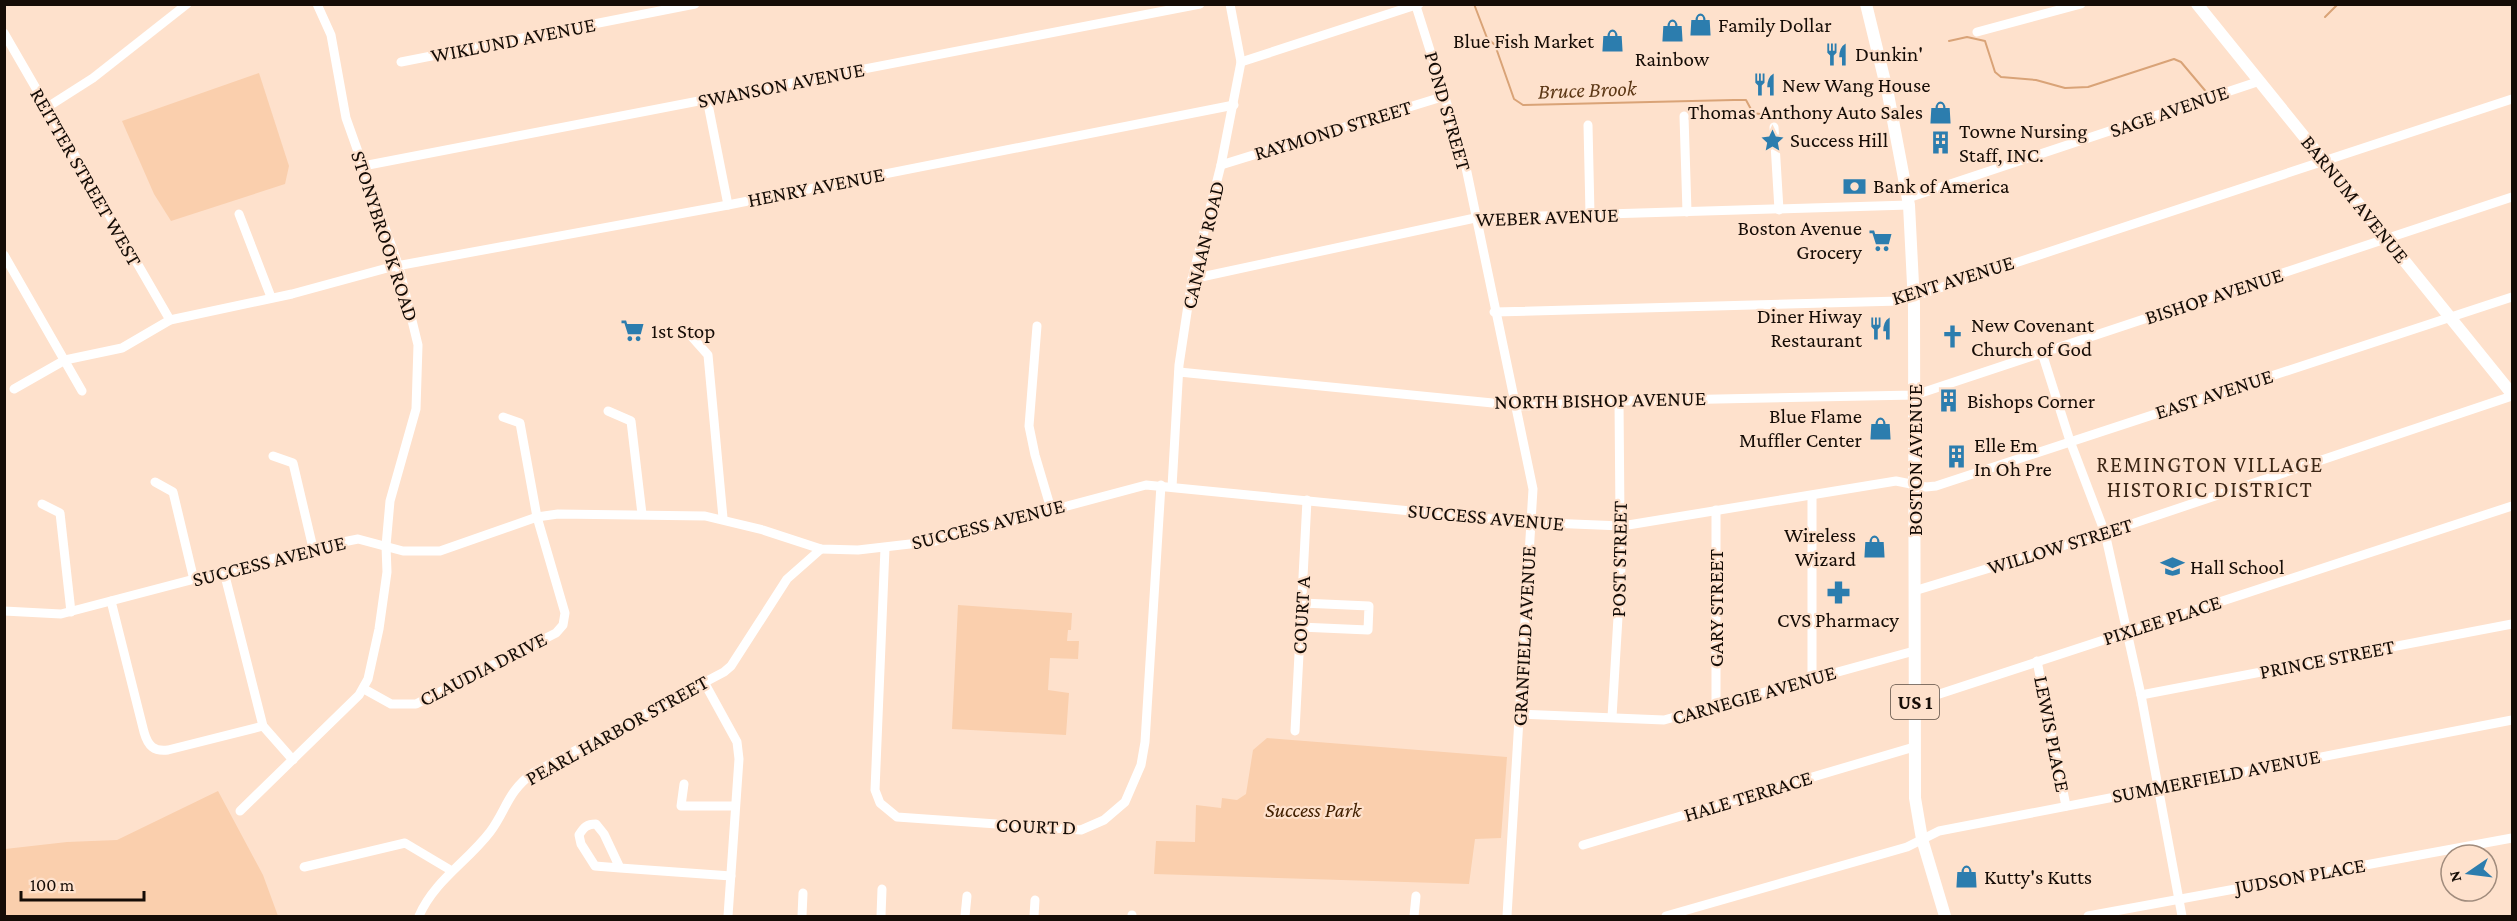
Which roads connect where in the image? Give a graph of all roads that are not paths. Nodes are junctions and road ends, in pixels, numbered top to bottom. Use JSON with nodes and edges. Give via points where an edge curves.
{"nodes":[{"id":1,"x":187,"y":4,"type":"edge"},
{"id":2,"x":317,"y":4,"type":"edge"},
{"id":3,"x":695,"y":4,"type":"edge"},
{"id":4,"x":1200,"y":4,"type":"edge"},
{"id":5,"x":1230,"y":4,"type":"edge"},
{"id":6,"x":1866,"y":4,"type":"edge"},
{"id":7,"x":2081,"y":4,"type":"edge"},
{"id":8,"x":2197,"y":4,"type":"edge"},
{"id":9,"x":1418,"y":5,"type":"edge"},
{"id":10,"x":1977,"y":32,"type":"dead end"},
{"id":11,"x":4,"y":33,"type":"edge"},
{"id":12,"x":401,"y":62,"type":"dead end"},
{"id":13,"x":1241,"y":62,"type":"junction"},
{"id":14,"x":2260,"y":81,"type":"junction"},
{"id":15,"x":1445,"y":96,"type":"junction"},
{"id":16,"x":707,"y":99,"type":"junction"},
{"id":17,"x":2512,"y":99,"type":"edge"},
{"id":18,"x":1234,"y":105,"type":"junction"},
{"id":19,"x":46,"y":108,"type":"junction"},
{"id":20,"x":1684,"y":116,"type":"dead end"},
{"id":21,"x":1588,"y":125,"type":"dead end"},
{"id":22,"x":1774,"y":127,"type":"dead end"},
{"id":23,"x":2324,"y":159,"type":"junction"},
{"id":24,"x":1221,"y":165,"type":"junction"},
{"id":25,"x":363,"y":166,"type":"junction"},
{"id":26,"x":2512,"y":197,"type":"edge"},
{"id":27,"x":1908,"y":202,"type":"junction"},
{"id":28,"x":728,"y":205,"type":"junction"},
{"id":29,"x":1779,"y":210,"type":"junction"},
{"id":30,"x":1687,"y":213,"type":"junction"},
{"id":31,"x":239,"y":214,"type":"dead end"},
{"id":32,"x":1590,"y":214,"type":"junction"},
{"id":33,"x":1474,"y":218,"type":"junction"},
{"id":34,"x":2387,"y":238,"type":"junction"},
{"id":35,"x":4,"y":255,"type":"edge"},
{"id":36,"x":399,"y":267,"type":"junction"},
{"id":37,"x":1192,"y":279,"type":"junction"},
{"id":38,"x":1914,"y":296,"type":"junction"},
{"id":39,"x":271,"y":297,"type":"junction"},
{"id":40,"x":2512,"y":297,"type":"edge"},
{"id":41,"x":1494,"y":312,"type":"junction"},
{"id":42,"x":2449,"y":316,"type":"junction"},
{"id":43,"x":170,"y":320,"type":"junction"},
{"id":44,"x":1037,"y":326,"type":"dead end"},
{"id":45,"x":692,"y":337,"type":"dead end"},
{"id":46,"x":2042,"y":353,"type":"junction"},
{"id":47,"x":65,"y":360,"type":"junction"},
{"id":48,"x":1179,"y":372,"type":"junction"},
{"id":49,"x":14,"y":389,"type":"dead end"},
{"id":50,"x":82,"y":391,"type":"dead end"},
{"id":51,"x":1915,"y":394,"type":"junction"},
{"id":52,"x":2512,"y":395,"type":"edge"},
{"id":53,"x":1619,"y":400,"type":"junction"},
{"id":54,"x":1515,"y":405,"type":"junction"},
{"id":55,"x":608,"y":411,"type":"dead end"},
{"id":56,"x":503,"y":417,"type":"dead end"},
{"id":57,"x":2070,"y":441,"type":"junction"},
{"id":58,"x":273,"y":456,"type":"dead end"},
{"id":59,"x":155,"y":482,"type":"dead end"},
{"id":60,"x":1914,"y":484,"type":"junction"},
{"id":61,"x":1161,"y":485,"type":"junction"},
{"id":62,"x":1172,"y":487,"type":"junction"},
{"id":63,"x":1812,"y":496,"type":"junction"},
{"id":64,"x":1307,"y":500,"type":"junction"},
{"id":65,"x":42,"y":504,"type":"dead end"},
{"id":66,"x":2512,"y":507,"type":"edge"},
{"id":67,"x":1051,"y":509,"type":"junction"},
{"id":68,"x":1716,"y":510,"type":"junction"},
{"id":69,"x":642,"y":514,"type":"junction"},
{"id":70,"x":537,"y":517,"type":"junction"},
{"id":71,"x":723,"y":519,"type":"junction"},
{"id":72,"x":1531,"y":523,"type":"junction"},
{"id":73,"x":1622,"y":526,"type":"junction"},
{"id":74,"x":2105,"y":532,"type":"junction"},
{"id":75,"x":386,"y":546,"type":"junction"},
{"id":76,"x":313,"y":548,"type":"junction"},
{"id":77,"x":885,"y":548,"type":"junction"},
{"id":78,"x":821,"y":549,"type":"junction"},
{"id":79,"x":224,"y":572,"type":"junction"},
{"id":80,"x":194,"y":579,"type":"junction"},
{"id":81,"x":1914,"y":591,"type":"junction"},
{"id":82,"x":111,"y":601,"type":"junction"},
{"id":83,"x":1302,"y":603,"type":"junction"},
{"id":84,"x":4,"y":611,"type":"edge"},
{"id":85,"x":71,"y":612,"type":"junction"},
{"id":86,"x":2512,"y":624,"type":"edge"},
{"id":87,"x":1300,"y":627,"type":"junction"},
{"id":88,"x":2127,"y":631,"type":"junction"},
{"id":89,"x":1914,"y":651,"type":"junction"},
{"id":90,"x":2037,"y":661,"type":"junction"},
{"id":91,"x":1812,"y":678,"type":"junction"},
{"id":92,"x":704,"y":682,"type":"junction"},
{"id":93,"x":364,"y":689,"type":"junction"},
{"id":94,"x":2141,"y":695,"type":"junction"},
{"id":95,"x":1916,"y":702,"type":"junction"},
{"id":96,"x":1716,"y":706,"type":"junction"},
{"id":97,"x":1519,"y":714,"type":"junction"},
{"id":98,"x":1612,"y":717,"type":"junction"},
{"id":99,"x":2512,"y":720,"type":"edge"},
{"id":100,"x":263,"y":726,"type":"junction"},
{"id":101,"x":1295,"y":731,"type":"dead end"},
{"id":102,"x":1914,"y":747,"type":"junction"},
{"id":103,"x":292,"y":760,"type":"junction"},
{"id":104,"x":684,"y":784,"type":"dead end"},
{"id":105,"x":2157,"y":787,"type":"junction"},
{"id":106,"x":2066,"y":806,"type":"junction"},
{"id":107,"x":734,"y":807,"type":"junction"},
{"id":108,"x":240,"y":811,"type":"dead end"},
{"id":109,"x":2512,"y":838,"type":"edge"},
{"id":110,"x":1922,"y":839,"type":"junction"},
{"id":111,"x":1583,"y":845,"type":"dead end"},
{"id":112,"x":304,"y":867,"type":"dead end"},
{"id":113,"x":620,"y":868,"type":"junction"},
{"id":114,"x":452,"y":871,"type":"junction"},
{"id":115,"x":731,"y":876,"type":"junction"},
{"id":116,"x":882,"y":889,"type":"dead end"},
{"id":117,"x":803,"y":893,"type":"dead end"},
{"id":118,"x":967,"y":896,"type":"dead end"},
{"id":119,"x":1416,"y":896,"type":"dead end"},
{"id":120,"x":2179,"y":898,"type":"junction"},
{"id":121,"x":1035,"y":900,"type":"dead end"},
{"id":122,"x":419,"y":916,"type":"edge"},
{"id":123,"x":728,"y":916,"type":"edge"},
{"id":124,"x":801,"y":916,"type":"edge"},
{"id":125,"x":881,"y":916,"type":"edge"},
{"id":126,"x":965,"y":916,"type":"edge"},
{"id":127,"x":1034,"y":916,"type":"edge"},
{"id":128,"x":1414,"y":916,"type":"edge"},
{"id":129,"x":1507,"y":916,"type":"edge"},
{"id":130,"x":1666,"y":916,"type":"edge"},
{"id":131,"x":1945,"y":916,"type":"edge"},
{"id":132,"x":2088,"y":916,"type":"edge"},
{"id":133,"x":2182,"y":916,"type":"edge"}],
"edges":[{"from":1,"to":19,"type":"street","via":[[93,78]]},
{"from":2,"to":25,"type":"street","name":"STONYBROOK ROAD","via":[[334,45],[346,118]]},
{"from":3,"to":12,"type":"street","name":"WIKLUND AVENUE"},
{"from":4,"to":16,"type":"street","name":"SWANSON AVENUE"},
{"from":5,"to":13,"type":"street","name":"CANAAN ROAD"},
{"from":6,"to":27,"type":"main road","name":"BOSTON AVENUE","number":"US 1","via":[[1888,93]]},
{"from":7,"to":10,"type":"street"},
{"from":8,"to":14,"type":"main road","name":"BARNUM AVENUE"},
{"from":9,"to":13,"type":"street"},
{"from":9,"to":15,"type":"street","name":"POND STREET"},
{"from":11,"to":19,"type":"street","name":"REITTER STREET WEST"},
{"from":13,"to":18,"type":"street","name":"CANAAN ROAD"},
{"from":14,"to":23,"type":"main road","name":"BARNUM AVENUE"},
{"from":14,"to":27,"type":"street","name":"SAGE AVENUE"},
{"from":15,"to":24,"type":"street","name":"RAYMOND STREET"},
{"from":15,"to":33,"type":"street","name":"POND STREET","via":[[1464,158]]},
{"from":16,"to":25,"type":"street","name":"SWANSON AVENUE"},
{"from":16,"to":28,"type":"street"},
{"from":17,"to":23,"type":"street","name":"KENT AVENUE"},
{"from":18,"to":24,"type":"street","name":"CANAAN ROAD"},
{"from":18,"to":28,"type":"street","name":"HENRY AVENUE"},
{"from":19,"to":43,"type":"street","name":"REITTER STREET WEST"},
{"from":20,"to":30,"type":"street"},
{"from":21,"to":32,"type":"street"},
{"from":22,"to":29,"type":"street"},
{"from":23,"to":34,"type":"main road","name":"BARNUM AVENUE"},
{"from":23,"to":38,"type":"street","name":"KENT AVENUE"},
{"from":24,"to":37,"type":"street","name":"CANAAN ROAD"},
{"from":25,"to":36,"type":"street","name":"STONYBROOK ROAD"},
{"from":26,"to":34,"type":"street","name":"BISHOP AVENUE"},
{"from":27,"to":29,"type":"street","name":"WEBER AVENUE"},
{"from":27,"to":38,"type":"main road","name":"BOSTON AVENUE","number":"US 1"},
{"from":28,"to":36,"type":"street","name":"HENRY AVENUE"},
{"from":29,"to":30,"type":"street","name":"WEBER AVENUE"},
{"from":30,"to":32,"type":"street","name":"WEBER AVENUE"},
{"from":31,"to":39,"type":"street"},
{"from":32,"to":33,"type":"street","name":"WEBER AVENUE"},
{"from":33,"to":37,"type":"street","name":"WEBER AVENUE"},
{"from":33,"to":41,"type":"street","name":"GRANFIELD AVENUE"},
{"from":34,"to":42,"type":"main road","name":"BARNUM AVENUE"},
{"from":34,"to":46,"type":"street","name":"BISHOP AVENUE"},
{"from":35,"to":47,"type":"street"},
{"from":36,"to":39,"type":"street","name":"HENRY AVENUE"},
{"from":36,"to":75,"type":"street","name":"STONYBROOK ROAD","via":[[418,345],[418,390],[410,434],[390,501]]},
{"from":37,"to":48,"type":"street","name":"CANAAN ROAD"},
{"from":38,"to":41,"type":"street","name":"KENT AVENUE","via":[[1897,301]]},
{"from":38,"to":51,"type":"main road","name":"BOSTON AVENUE","number":"US 1"},
{"from":39,"to":43,"type":"street","name":"HENRY AVENUE"},
{"from":40,"to":42,"type":"street","name":"EAST AVENUE"},
{"from":41,"to":54,"type":"street","name":"GRANFIELD AVENUE"},
{"from":42,"to":52,"type":"main road","name":"BARNUM AVENUE"},
{"from":42,"to":57,"type":"street","name":"EAST AVENUE"},
{"from":43,"to":47,"type":"street","name":"HENRY AVENUE","via":[[122,348]]},
{"from":44,"to":67,"type":"street","via":[[1029,426]]},
{"from":45,"to":71,"type":"street","via":[[708,355]]},
{"from":46,"to":51,"type":"street","name":"BISHOP AVENUE"},
{"from":46,"to":57,"type":"street"},
{"from":47,"to":49,"type":"street","name":"HENRY AVENUE"},
{"from":47,"to":50,"type":"street"},
{"from":48,"to":54,"type":"street","name":"NORTH BISHOP AVENUE"},
{"from":48,"to":62,"type":"street","name":"CANAAN ROAD"},
{"from":51,"to":53,"type":"street","name":"NORTH BISHOP AVENUE"},
{"from":51,"to":60,"type":"main road","name":"BOSTON AVENUE","number":"US 1"},
{"from":52,"to":74,"type":"street","name":"WILLOW STREET"},
{"from":53,"to":54,"type":"street","name":"NORTH BISHOP AVENUE"},
{"from":53,"to":73,"type":"street","name":"POST STREET"},
{"from":54,"to":72,"type":"street","name":"GRANFIELD AVENUE","via":[[1533,489]]},
{"from":55,"to":69,"type":"street","via":[[631,421]]},
{"from":56,"to":70,"type":"street","name":"CLAUDIA DRIVE","via":[[520,423]]},
{"from":57,"to":60,"type":"street","name":"EAST AVENUE","via":[[1936,486]]},
{"from":57,"to":74,"type":"street"},
{"from":58,"to":76,"type":"street","via":[[293,464]]},
{"from":59,"to":80,"type":"street","via":[[173,492]]},
{"from":60,"to":63,"type":"street","name":"SUCCESS AVENUE","via":[[1896,481]]},
{"from":60,"to":81,"type":"main road","name":"BOSTON AVENUE","number":"US 1"},
{"from":61,"to":62,"type":"street","name":"SUCCESS AVENUE"},
{"from":61,"to":67,"type":"street","name":"SUCCESS AVENUE","via":[[1125,489]]},
{"from":61,"to":77,"type":"street","name":"COURT D","via":[[1141,765],[1132,790],[1118,810],[1081,830],[897,817],[880,802],[875,790]]},
{"from":62,"to":64,"type":"street","name":"SUCCESS AVENUE"},
{"from":63,"to":68,"type":"street","name":"SUCCESS AVENUE"},
{"from":63,"to":91,"type":"street"},
{"from":64,"to":72,"type":"street","name":"SUCCESS AVENUE"},
{"from":64,"to":83,"type":"street","name":"COURT A"},
{"from":65,"to":85,"type":"street","via":[[60,513]]},
{"from":66,"to":88,"type":"street","name":"PIXLEE PLACE"},
{"from":67,"to":77,"type":"street","name":"SUCCESS AVENUE","via":[[936,541]]},
{"from":68,"to":73,"type":"street","name":"SUCCESS AVENUE"},
{"from":68,"to":96,"type":"street","name":"GARY STREET"},
{"from":69,"to":70,"type":"street","name":"SUCCESS AVENUE"},
{"from":69,"to":71,"type":"street","name":"SUCCESS AVENUE"},
{"from":70,"to":75,"type":"street","name":"SUCCESS AVENUE","via":[[440,551],[411,552]]},
{"from":70,"to":93,"type":"street","name":"CLAUDIA DRIVE","via":[[565,613],[561,629],[416,704],[391,704]]},
{"from":71,"to":78,"type":"street","name":"SUCCESS AVENUE"},
{"from":72,"to":73,"type":"street","name":"SUCCESS AVENUE"},
{"from":72,"to":97,"type":"street","name":"GRANFIELD AVENUE"},
{"from":73,"to":98,"type":"street","name":"POST STREET"},
{"from":74,"to":81,"type":"street","name":"WILLOW STREET"},
{"from":74,"to":88,"type":"street"},
{"from":75,"to":76,"type":"street","name":"SUCCESS AVENUE","via":[[358,539]]},
{"from":75,"to":93,"type":"street","name":"STONYBROOK ROAD","via":[[387,572],[379,630]]},
{"from":76,"to":79,"type":"street","name":"SUCCESS AVENUE"},
{"from":77,"to":78,"type":"street","name":"SUCCESS AVENUE"},
{"from":78,"to":92,"type":"street","name":"PEARL HARBOR STREET","via":[[782,585],[731,666]]},
{"from":79,"to":80,"type":"street","name":"SUCCESS AVENUE"},
{"from":79,"to":100,"type":"street"},
{"from":80,"to":82,"type":"street","name":"SUCCESS AVENUE"},
{"from":81,"to":89,"type":"main road","name":"BOSTON AVENUE","number":"US 1"},
{"from":82,"to":85,"type":"street","name":"SUCCESS AVENUE"},
{"from":82,"to":100,"type":"street","via":[[150,746],[168,750]]},
{"from":83,"to":87,"type":"street","name":"COURT A"},
{"from":83,"to":87,"type":"street","via":[[1369,606],[1368,630]]},
{"from":84,"to":85,"type":"street","name":"SUCCESS AVENUE"},
{"from":86,"to":94,"type":"street","name":"PRINCE STREET"},
{"from":87,"to":101,"type":"street","name":"COURT A"},
{"from":88,"to":90,"type":"street","name":"PIXLEE PLACE"},
{"from":88,"to":94,"type":"street"},
{"from":89,"to":91,"type":"street","name":"CARNEGIE AVENUE"},
{"from":89,"to":95,"type":"main road","name":"BOSTON AVENUE","number":"US 1"},
{"from":90,"to":95,"type":"street","name":"PIXLEE PLACE"},
{"from":90,"to":106,"type":"street","name":"LEWIS PLACE"},
{"from":91,"to":96,"type":"street","name":"CARNEGIE AVENUE"},
{"from":92,"to":107,"type":"street","via":[[737,742]]},
{"from":92,"to":114,"type":"street","name":"PEARL HARBOR STREET","via":[[517,785],[490,832]]},
{"from":93,"to":103,"type":"street","name":"STONYBROOK ROAD"},
{"from":94,"to":105,"type":"street"},
{"from":95,"to":102,"type":"main road","name":"BOSTON AVENUE","number":"US 1"},
{"from":96,"to":98,"type":"street","name":"CARNEGIE AVENUE","via":[[1664,720]]},
{"from":97,"to":98,"type":"street","name":"CARNEGIE AVENUE"},
{"from":97,"to":129,"type":"street","name":"GRANFIELD AVENUE"},
{"from":99,"to":105,"type":"street","name":"SUMMERFIELD AVENUE"},
{"from":100,"to":103,"type":"street"},
{"from":102,"to":110,"type":"main road","name":"BOSTON AVENUE","number":"US 1","via":[[1915,798]]},
{"from":102,"to":111,"type":"street","name":"HALE TERRACE"},
{"from":103,"to":108,"type":"street","name":"STONYBROOK ROAD"},
{"from":104,"to":107,"type":"street","via":[[681,806]]},
{"from":105,"to":106,"type":"street","name":"SUMMERFIELD AVENUE"},
{"from":105,"to":120,"type":"street"},
{"from":106,"to":110,"type":"street","name":"SUMMERFIELD AVENUE","via":[[1939,831]]},
{"from":107,"to":115,"type":"street"},
{"from":109,"to":120,"type":"street","name":"JUDSON PLACE"},
{"from":110,"to":130,"type":"street","name":"SUMMERFIELD AVENUE","via":[[1907,847]]},
{"from":110,"to":131,"type":"main road","name":"BOSTON AVENUE","number":"US 1"},
{"from":112,"to":114,"type":"street","via":[[405,843]]},
{"from":113,"to":113,"type":"street","via":[[604,834],[596,824],[588,824],[579,835],[595,866]]},
{"from":113,"to":115,"type":"street"},
{"from":114,"to":122,"type":"street","name":"PEARL HARBOR STREET","via":[[425,902]]},
{"from":115,"to":123,"type":"street"},
{"from":116,"to":125,"type":"street"},
{"from":117,"to":124,"type":"street"},
{"from":118,"to":126,"type":"street"},
{"from":119,"to":128,"type":"street"},
{"from":120,"to":132,"type":"street","name":"JUDSON PLACE"},
{"from":120,"to":133,"type":"street"},
{"from":121,"to":127,"type":"street"}]}
